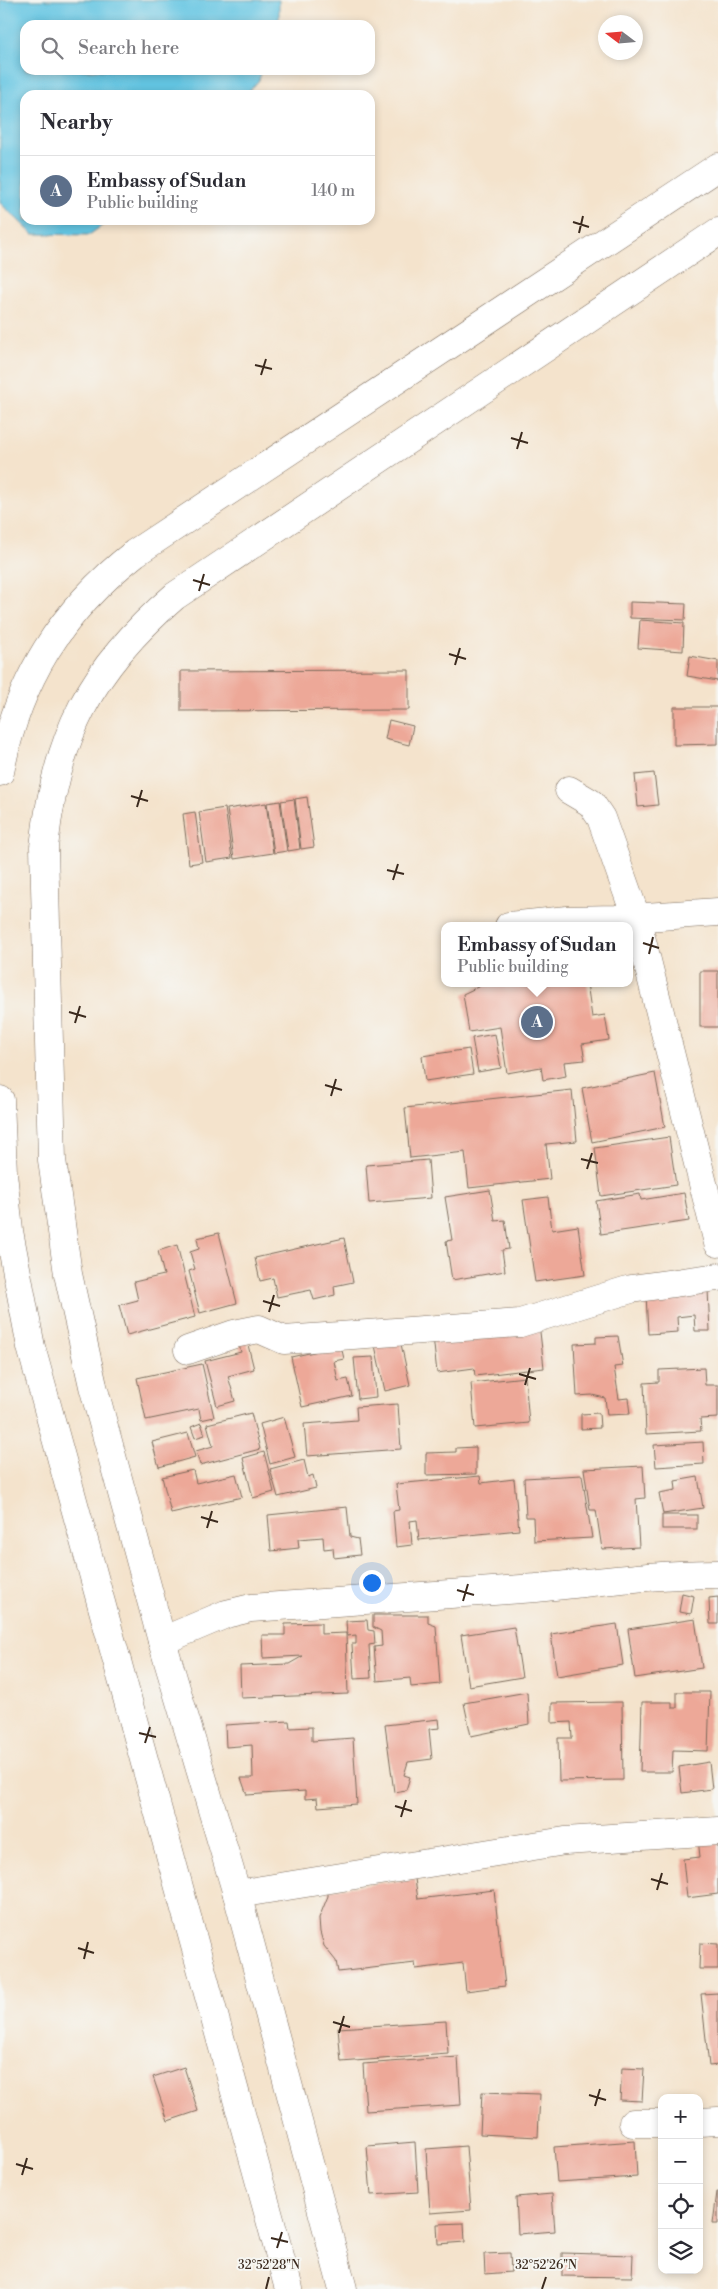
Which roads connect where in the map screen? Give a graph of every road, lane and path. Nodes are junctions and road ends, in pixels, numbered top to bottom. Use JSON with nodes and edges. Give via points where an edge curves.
{"nodes":[{"id":1,"x":718,"y":167,"type":"edge"},
{"id":2,"x":718,"y":232,"type":"edge"},
{"id":3,"x":0,"y":772,"type":"edge"},
{"id":4,"x":569,"y":790,"type":"dead end"},
{"id":5,"x":718,"y":912,"type":"edge"},
{"id":6,"x":636,"y":918,"type":"junction"},
{"id":7,"x":547,"y":922,"type":"edge"},
{"id":8,"x":0,"y":1100,"type":"edge"},
{"id":9,"x":718,"y":1243,"type":"edge"},
{"id":10,"x":718,"y":1277,"type":"edge"},
{"id":11,"x":188,"y":1350,"type":"dead end"},
{"id":12,"x":718,"y":1574,"type":"edge"},
{"id":13,"x":162,"y":1641,"type":"junction"},
{"id":14,"x":718,"y":1831,"type":"edge"},
{"id":15,"x":237,"y":1894,"type":"junction"},
{"id":16,"x":718,"y":2121,"type":"edge"},
{"id":17,"x":703,"y":2122,"type":"edge"},
{"id":18,"x":633,"y":2123,"type":"dead end"},
{"id":19,"x":658,"y":2123,"type":"edge"},
{"id":20,"x":289,"y":2289,"type":"edge"},
{"id":21,"x":343,"y":2289,"type":"edge"}],
"edges":[{"from":1,"to":3,"type":"street","via":[[151,542],[108,574],[74,611],[44,652],[28,681],[15,713]]},
{"from":2,"to":13,"type":"street","via":[[175,596],[115,655],[72,726],[58,765],[44,847],[52,1160],[80,1330]]},
{"from":4,"to":6,"type":"street","via":[[591,802],[601,818]]},
{"from":5,"to":6,"type":"street"},
{"from":6,"to":7,"type":"street"},
{"from":6,"to":9,"type":"street"},
{"from":8,"to":20,"type":"street","via":[[9,1231],[31,1347]]},
{"from":10,"to":11,"type":"street","via":[[631,1289],[520,1323],[284,1340],[259,1329]]},
{"from":12,"to":13,"type":"street","via":[[665,1574],[445,1595],[251,1608],[226,1614]]},
{"from":13,"to":15,"type":"street"},
{"from":14,"to":15,"type":"street","via":[[565,1841]]},
{"from":15,"to":21,"type":"street"},
{"from":16,"to":17,"type":"street"},
{"from":18,"to":19,"type":"street"}]}
